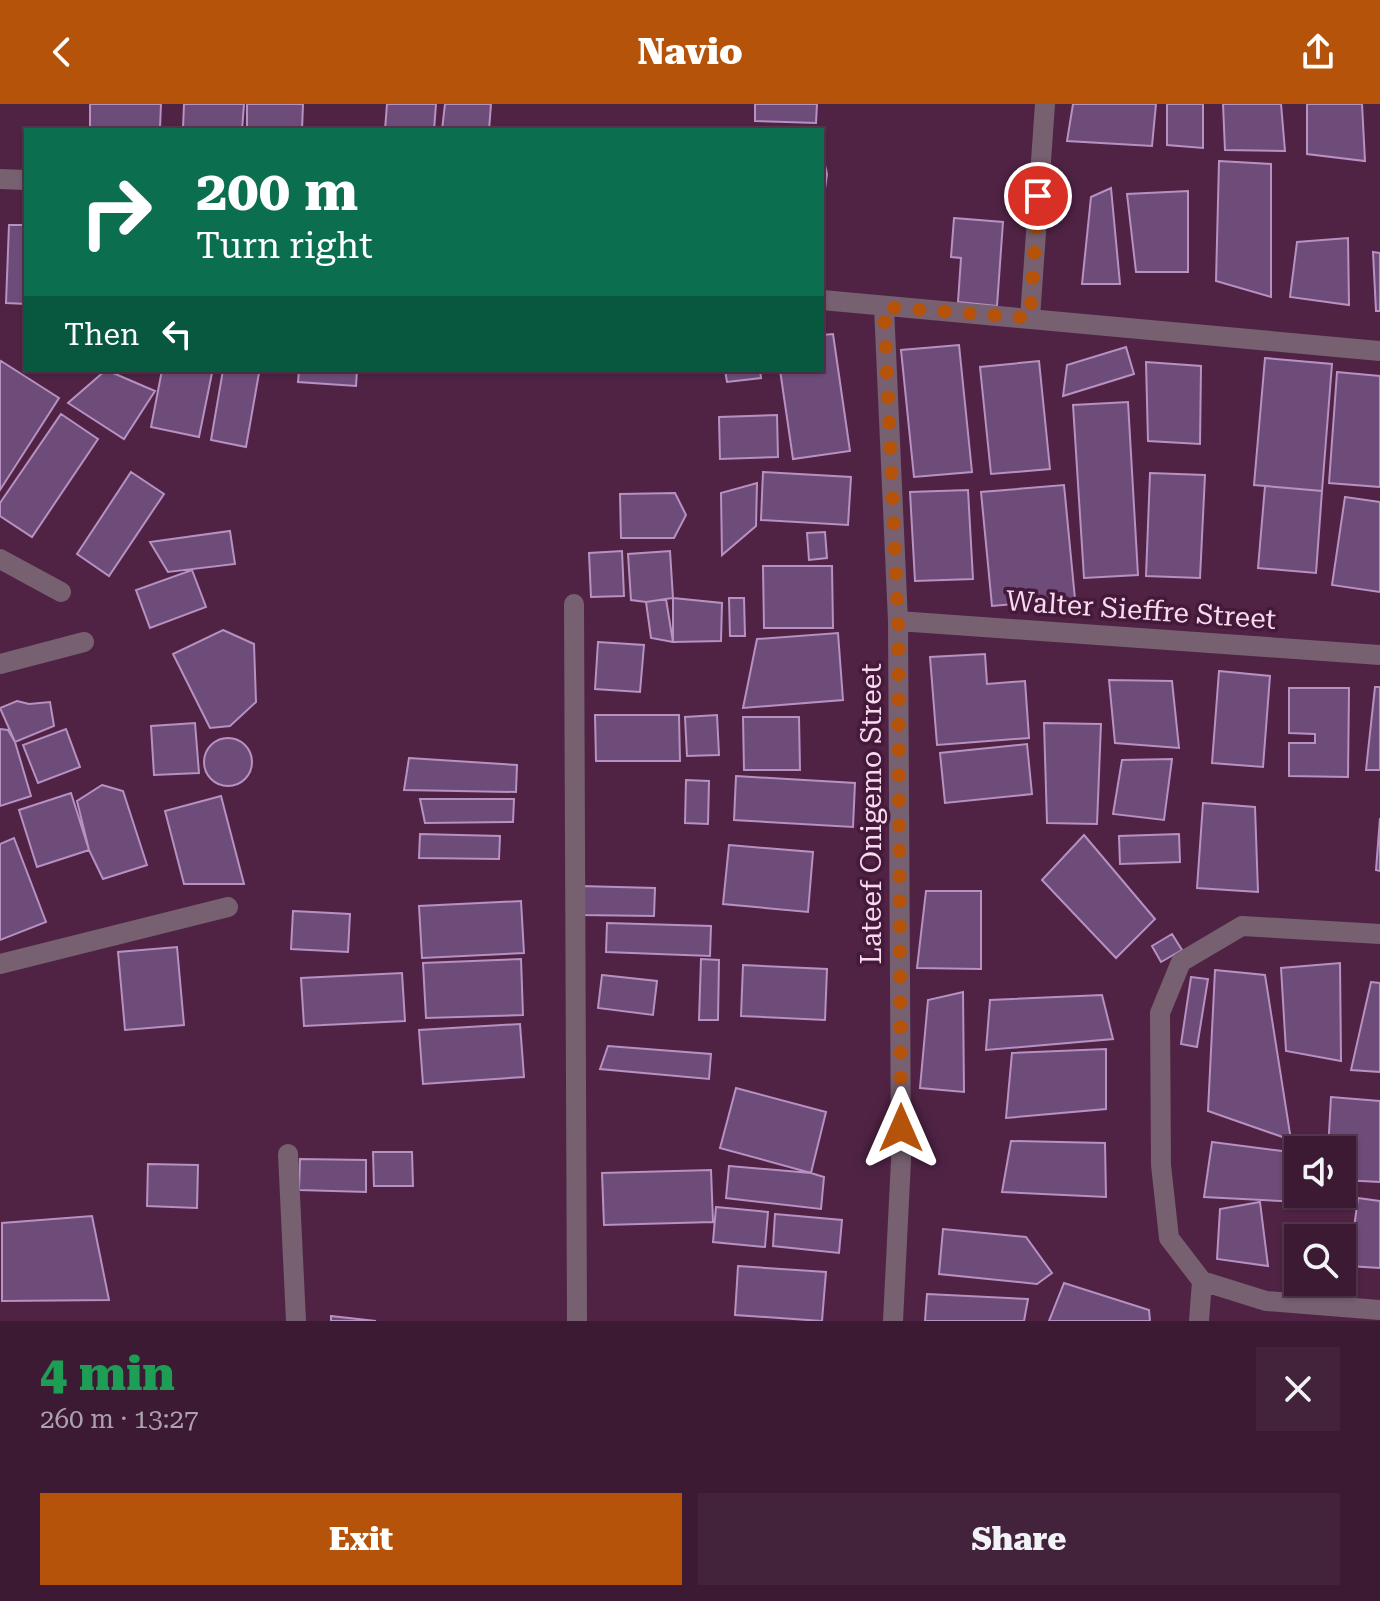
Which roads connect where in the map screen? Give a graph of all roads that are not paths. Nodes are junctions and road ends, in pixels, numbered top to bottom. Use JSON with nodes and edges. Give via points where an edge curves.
{"nodes":[{"id":1,"x":1045,"y":104,"type":"edge"},
{"id":2,"x":0,"y":179,"type":"edge"},
{"id":3,"x":24,"y":180,"type":"edge"},
{"id":4,"x":824,"y":300,"type":"edge"},
{"id":5,"x":884,"y":307,"type":"junction"},
{"id":6,"x":1030,"y":318,"type":"junction"},
{"id":7,"x":1380,"y":351,"type":"edge"},
{"id":8,"x":0,"y":559,"type":"edge"},
{"id":9,"x":61,"y":592,"type":"dead end"},
{"id":10,"x":574,"y":604,"type":"dead end"},
{"id":11,"x":898,"y":621,"type":"junction"},
{"id":12,"x":84,"y":642,"type":"dead end"},
{"id":13,"x":1380,"y":655,"type":"edge"},
{"id":14,"x":0,"y":664,"type":"edge"},
{"id":15,"x":228,"y":907,"type":"dead end"},
{"id":16,"x":1380,"y":934,"type":"edge"},
{"id":17,"x":0,"y":964,"type":"edge"},
{"id":18,"x":288,"y":1154,"type":"dead end"},
{"id":19,"x":1202,"y":1281,"type":"junction"},
{"id":20,"x":1380,"y":1310,"type":"edge"},
{"id":21,"x":296,"y":1321,"type":"edge"},
{"id":22,"x":577,"y":1321,"type":"edge"},
{"id":23,"x":893,"y":1321,"type":"edge"},
{"id":24,"x":1199,"y":1321,"type":"edge"}],
"edges":[{"from":1,"to":6,"type":"street"},
{"from":2,"to":3,"type":"street"},
{"from":4,"to":5,"type":"street"},
{"from":5,"to":6,"type":"street"},
{"from":5,"to":11,"type":"street","name":"Lateef Onigemo Street"},
{"from":6,"to":7,"type":"street"},
{"from":8,"to":9,"type":"street"},
{"from":10,"to":22,"type":"street"},
{"from":11,"to":13,"type":"street","name":"Walter Sieffre Street"},
{"from":11,"to":23,"type":"street","name":"Lateef Onigemo Street","via":[[901,1160]]},
{"from":12,"to":14,"type":"street"},
{"from":15,"to":17,"type":"street"},
{"from":16,"to":19,"type":"street","via":[[1242,926],[1181,962],[1160,1013],[1161,1165],[1169,1238]]},
{"from":18,"to":21,"type":"street"},
{"from":19,"to":20,"type":"street","via":[[1266,1301]]},
{"from":19,"to":24,"type":"street"}]}
